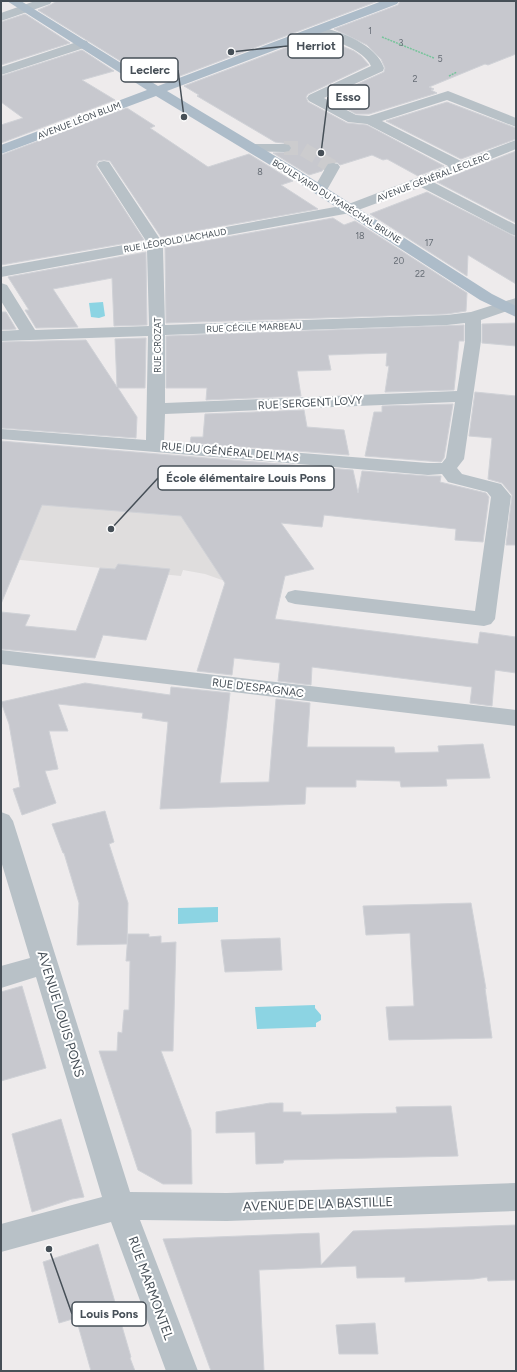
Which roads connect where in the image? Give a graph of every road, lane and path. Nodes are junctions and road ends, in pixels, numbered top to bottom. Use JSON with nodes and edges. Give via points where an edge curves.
{"nodes":[{"id":1,"x":13,"y":1,"type":"edge"},
{"id":2,"x":46,"y":1,"type":"edge"},
{"id":3,"x":391,"y":1,"type":"edge"},
{"id":4,"x":24,"y":8,"type":"junction"},
{"id":5,"x":1,"y":17,"type":"edge"},
{"id":6,"x":340,"y":21,"type":"junction"},
{"id":7,"x":318,"y":30,"type":"junction"},
{"id":8,"x":83,"y":44,"type":"junction"},
{"id":9,"x":434,"y":58,"type":"dead end"},
{"id":10,"x":1,"y":71,"type":"edge"},
{"id":11,"x":157,"y":91,"type":"junction"},
{"id":12,"x":370,"y":120,"type":"junction"},
{"id":13,"x":516,"y":123,"type":"edge"},
{"id":14,"x":516,"y":144,"type":"edge"},
{"id":15,"x":252,"y":148,"type":"junction"},
{"id":16,"x":284,"y":148,"type":"tunnel mouth"},
{"id":17,"x":1,"y":150,"type":"edge"},
{"id":18,"x":104,"y":165,"type":"dead end"},
{"id":19,"x":460,"y":166,"type":"junction"},
{"id":20,"x":333,"y":167,"type":"dead end"},
{"id":21,"x":423,"y":182,"type":"junction"},
{"id":22,"x":320,"y":190,"type":"junction"},
{"id":23,"x":350,"y":209,"type":"junction"},
{"id":24,"x":516,"y":231,"type":"edge"},
{"id":25,"x":155,"y":243,"type":"junction"},
{"id":26,"x":1,"y":272,"type":"edge"},
{"id":27,"x":1,"y":288,"type":"edge"},
{"id":28,"x":512,"y":307,"type":"edge"},
{"id":29,"x":473,"y":317,"type":"junction"},
{"id":30,"x":157,"y":330,"type":"junction"},
{"id":31,"x":30,"y":335,"type":"junction"},
{"id":32,"x":1,"y":336,"type":"edge"},
{"id":33,"x":465,"y":396,"type":"junction"},
{"id":34,"x":156,"y":409,"type":"junction"},
{"id":35,"x":1,"y":434,"type":"edge"},
{"id":36,"x":155,"y":446,"type":"junction"},
{"id":37,"x":447,"y":468,"type":"junction"},
{"id":38,"x":295,"y":597,"type":"dead end"},
{"id":39,"x":1,"y":657,"type":"edge"},
{"id":40,"x":516,"y":718,"type":"edge"},
{"id":41,"x":1,"y":821,"type":"edge"},
{"id":42,"x":45,"y":964,"type":"junction"},
{"id":43,"x":1,"y":977,"type":"edge"},
{"id":44,"x":516,"y":1197,"type":"edge"},
{"id":45,"x":120,"y":1206,"type":"junction"},
{"id":46,"x":1,"y":1238,"type":"edge"},
{"id":47,"x":182,"y":1371,"type":"edge"}],
"edges":[{"from":1,"to":4,"type":"main road","name":"BOULEVARD DU MARÉCHAL BRUNE"},
{"from":2,"to":4,"type":"street"},
{"from":3,"to":6,"type":"main road","name":"AVENUE LÉON BLUM"},
{"from":4,"to":5,"type":"street"},
{"from":4,"to":8,"type":"main road","name":"BOULEVARD DU MARÉCHAL BRUNE"},
{"from":6,"to":7,"type":"main road","name":"AVENUE LÉON BLUM"},
{"from":6,"to":9,"type":"path"},
{"from":7,"to":11,"type":"main road","name":"AVENUE LÉON BLUM"},
{"from":7,"to":12,"type":"street","via":[[350,43],[369,55],[378,68],[314,98],[353,119]]},
{"from":8,"to":10,"type":"street"},
{"from":8,"to":11,"type":"main road","name":"BOULEVARD DU MARÉCHAL BRUNE"},
{"from":11,"to":15,"type":"main road","name":"BOULEVARD DU MARÉCHAL BRUNE"},
{"from":11,"to":17,"type":"main road","name":"AVENUE LÉON BLUM"},
{"from":12,"to":13,"type":"street","via":[[448,95]]},
{"from":12,"to":19,"type":"street"},
{"from":14,"to":19,"type":"street","name":"AVENUE GÉNÉRAL LECLERC"},
{"from":15,"to":16,"type":"street"},
{"from":15,"to":22,"type":"main road","name":"BOULEVARD DU MARÉCHAL BRUNE"},
{"from":18,"to":25,"type":"street"},
{"from":19,"to":21,"type":"street","name":"AVENUE GÉNÉRAL LECLERC"},
{"from":20,"to":22,"type":"street"},
{"from":21,"to":23,"type":"street","name":"AVENUE GÉNÉRAL LECLERC"},
{"from":21,"to":24,"type":"street"},
{"from":22,"to":23,"type":"main road","name":"BOULEVARD DU MARÉCHAL BRUNE"},
{"from":23,"to":25,"type":"street","name":"RUE LÉOPOLD LACHAUD"},
{"from":23,"to":28,"type":"main road","name":"BOULEVARD DU MARÉCHAL BRUNE","via":[[486,297]]},
{"from":25,"to":26,"type":"street","name":"RUE LÉOPOLD LACHAUD"},
{"from":25,"to":30,"type":"street","name":"RUE CROZAT"},
{"from":27,"to":31,"type":"street"},
{"from":28,"to":29,"type":"street","name":"RUE CÉCILE MARBEAU"},
{"from":29,"to":30,"type":"street","name":"RUE CÉCILE MARBEAU"},
{"from":29,"to":33,"type":"street","via":[[473,341]]},
{"from":30,"to":31,"type":"street","name":"RUE CÉCILE MARBEAU"},
{"from":30,"to":34,"type":"street","name":"RUE CROZAT"},
{"from":31,"to":32,"type":"street","name":"RUE CÉCILE MARBEAU"},
{"from":33,"to":34,"type":"street","name":"RUE SERGENT LOVY"},
{"from":33,"to":37,"type":"street","via":[[455,459]]},
{"from":34,"to":36,"type":"street","name":"RUE CROZAT"},
{"from":35,"to":36,"type":"street","name":"RUE DU GÉNÉRAL DELMAS"},
{"from":36,"to":37,"type":"street","name":"RUE DU GÉNÉRAL DELMAS","via":[[428,470]]},
{"from":37,"to":38,"type":"street","via":[[455,478],[494,488],[501,496],[484,619]]},
{"from":39,"to":40,"type":"street","name":"RUE D'ESPAGNAC"},
{"from":41,"to":42,"type":"street","name":"AVENUE LOUIS PONS"},
{"from":42,"to":43,"type":"street"},
{"from":42,"to":45,"type":"street","name":"AVENUE LOUIS PONS"},
{"from":44,"to":45,"type":"street","name":"AVENUE DE LA BASTILLE","via":[[227,1207]]},
{"from":45,"to":46,"type":"street","name":"AVENUE DE LA BASTILLE"},
{"from":45,"to":47,"type":"street","name":"RUE MARMONTEL"}]}
